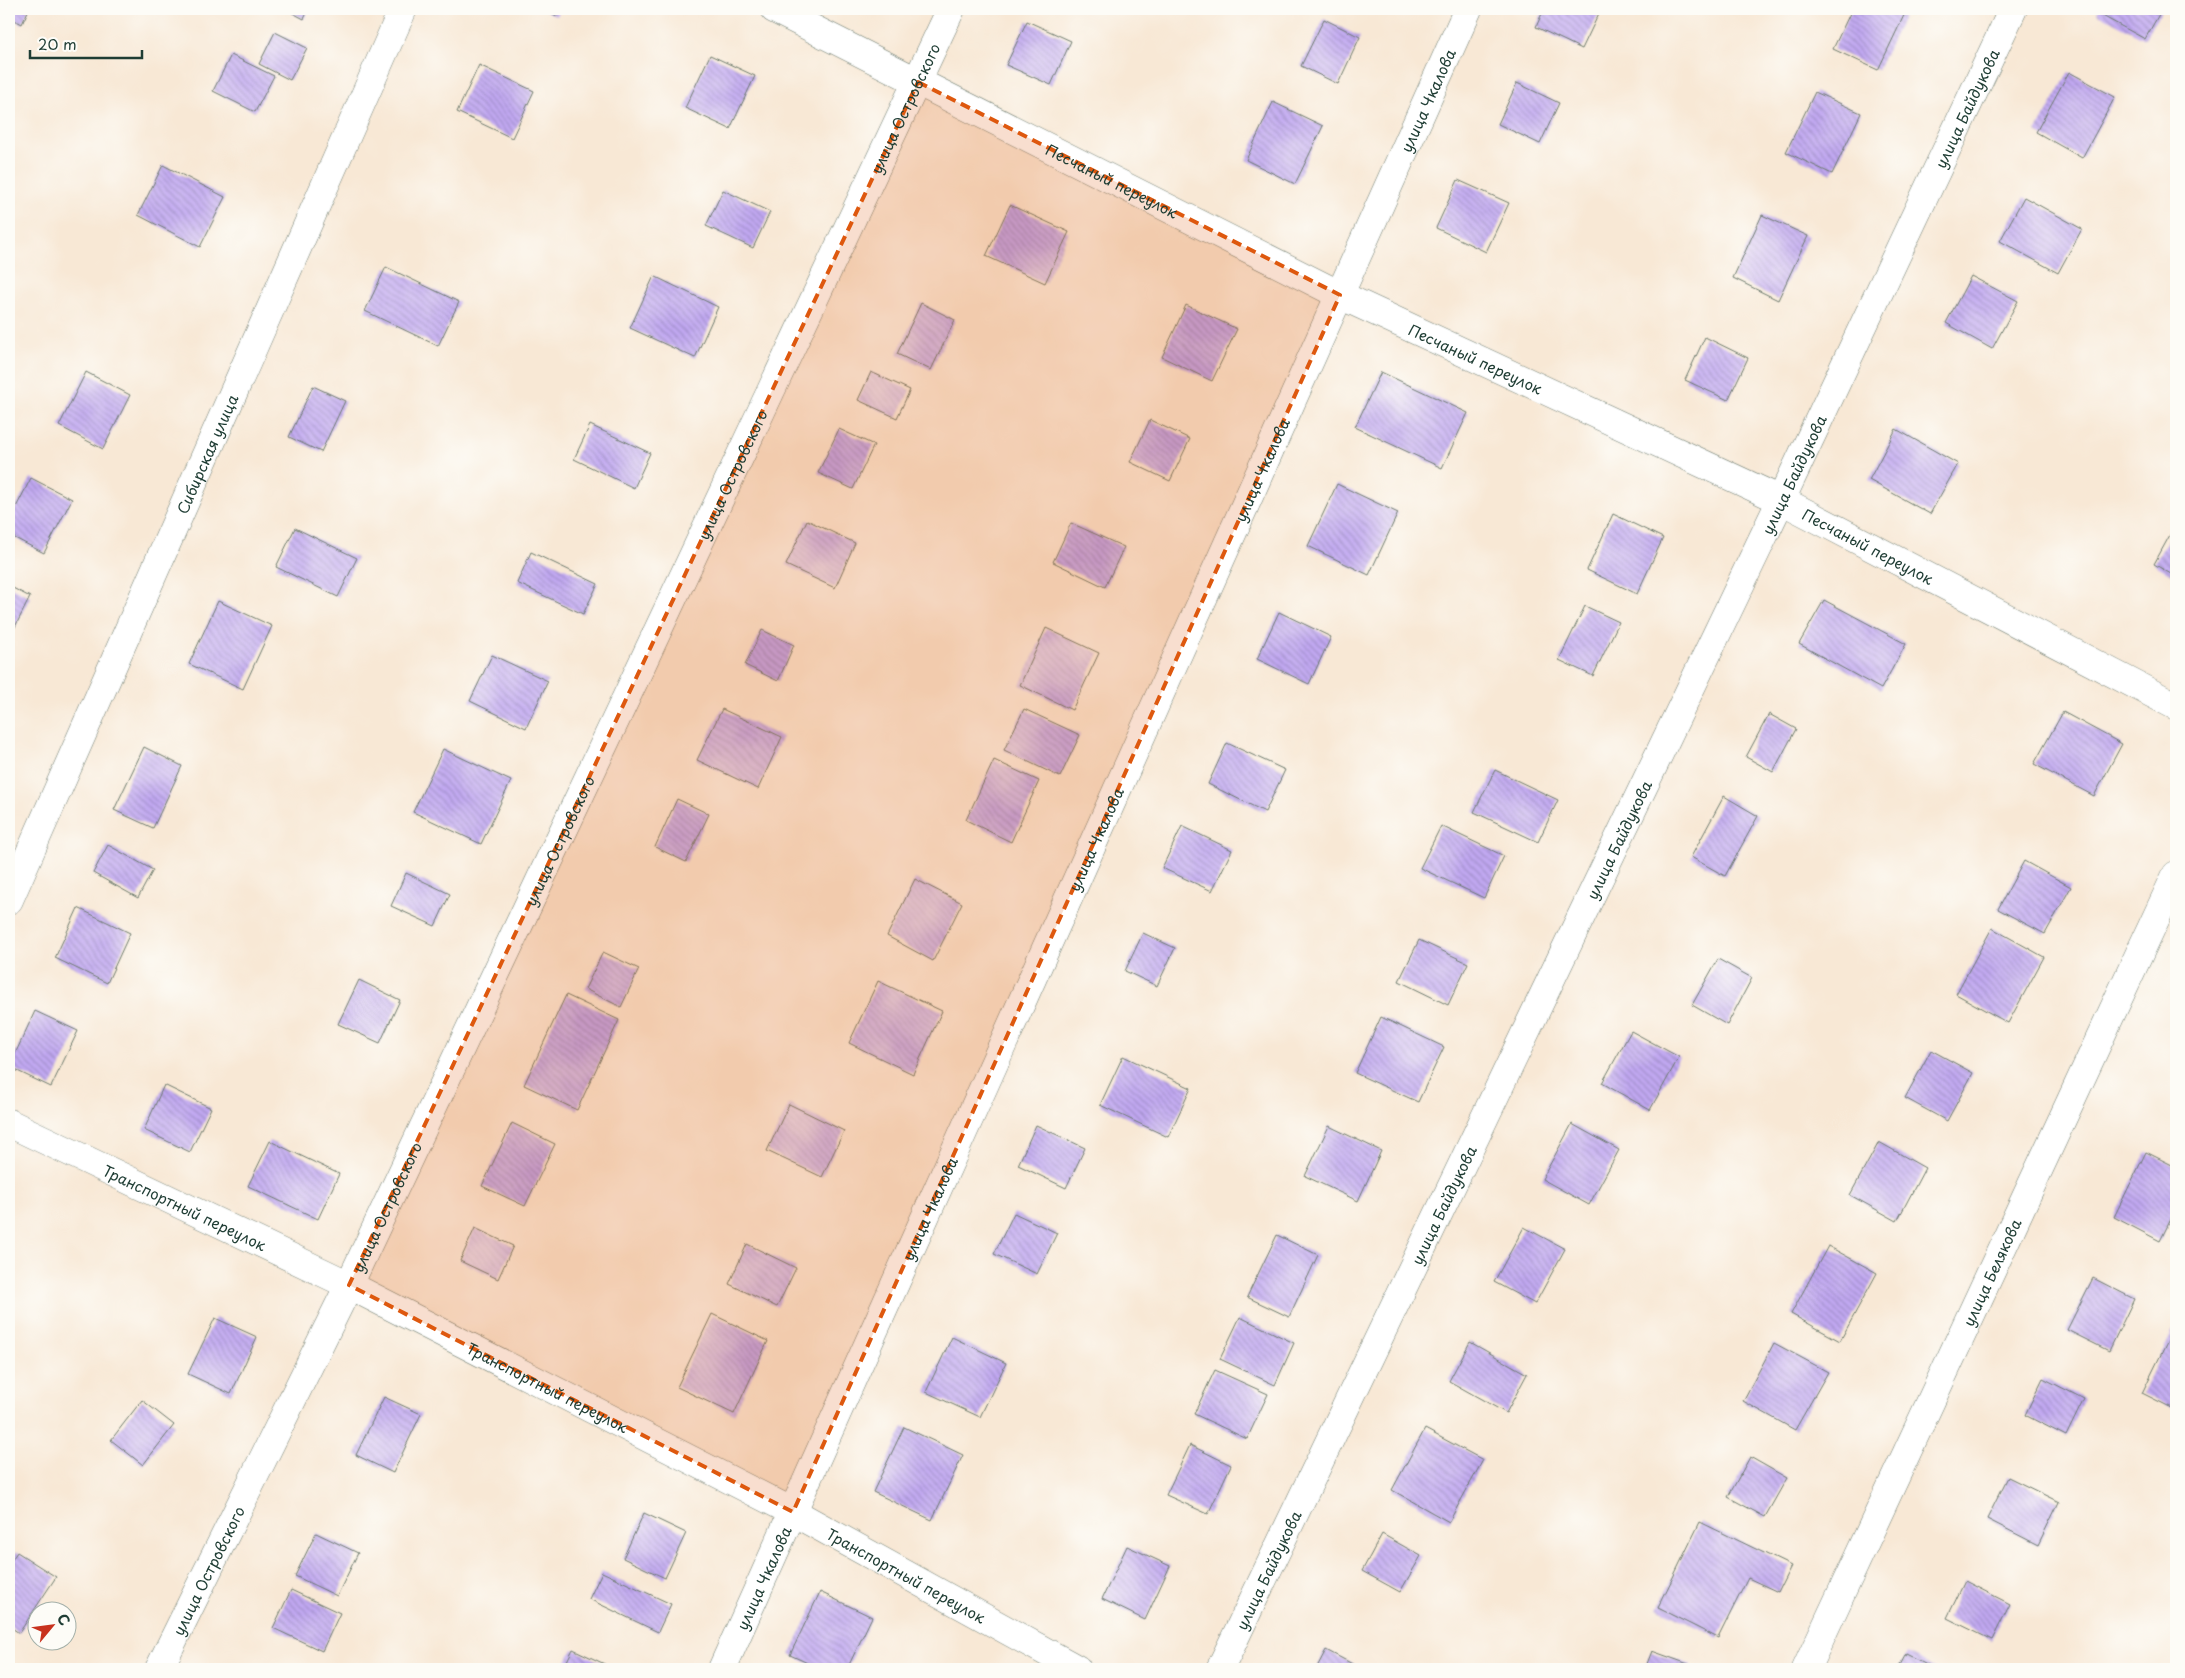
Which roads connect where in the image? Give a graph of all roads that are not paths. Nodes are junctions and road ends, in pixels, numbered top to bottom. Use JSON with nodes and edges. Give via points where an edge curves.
{"nodes":[{"id":1,"x":403,"y":9,"type":"edge"},
{"id":2,"x":774,"y":9,"type":"edge"},
{"id":3,"x":951,"y":9,"type":"edge"},
{"id":4,"x":1468,"y":9,"type":"edge"},
{"id":5,"x":2013,"y":9,"type":"edge"},
{"id":6,"x":918,"y":82,"type":"junction"},
{"id":7,"x":1340,"y":295,"type":"junction"},
{"id":8,"x":1781,"y":500,"type":"junction"},
{"id":9,"x":2176,"y":706,"type":"edge"},
{"id":10,"x":2176,"y":875,"type":"edge"},
{"id":11,"x":9,"y":900,"type":"edge"},
{"id":12,"x":9,"y":1123,"type":"edge"},
{"id":13,"x":349,"y":1285,"type":"junction"},
{"id":14,"x":794,"y":1512,"type":"junction"},
{"id":15,"x":160,"y":1669,"type":"edge"},
{"id":16,"x":722,"y":1669,"type":"edge"},
{"id":17,"x":1077,"y":1669,"type":"edge"},
{"id":18,"x":1220,"y":1669,"type":"edge"},
{"id":19,"x":1806,"y":1669,"type":"edge"}],
"edges":[{"from":1,"to":11,"type":"street","name":"Сибирская улица"},
{"from":2,"to":6,"type":"street","name":"Песчаный переулок"},
{"from":3,"to":6,"type":"street","name":"улица Островского"},
{"from":4,"to":7,"type":"street","name":"улица Чкалова"},
{"from":5,"to":8,"type":"street","name":"улица Байдукова"},
{"from":6,"to":7,"type":"street","name":"Песчаный переулок"},
{"from":6,"to":13,"type":"street","name":"улица Островского"},
{"from":7,"to":8,"type":"street","name":"Песчаный переулок"},
{"from":7,"to":14,"type":"street","name":"улица Чкалова"},
{"from":8,"to":9,"type":"street","name":"Песчаный переулок"},
{"from":8,"to":18,"type":"street","name":"улица Байдукова"},
{"from":10,"to":19,"type":"street","name":"улица Белякова"},
{"from":12,"to":13,"type":"street","name":"Транспортный переулок"},
{"from":13,"to":14,"type":"street","name":"Транспортный переулок"},
{"from":13,"to":15,"type":"street","name":"улица Островского"},
{"from":14,"to":16,"type":"street","name":"улица Чкалова"},
{"from":14,"to":17,"type":"street","name":"Транспортный переулок"}]}
